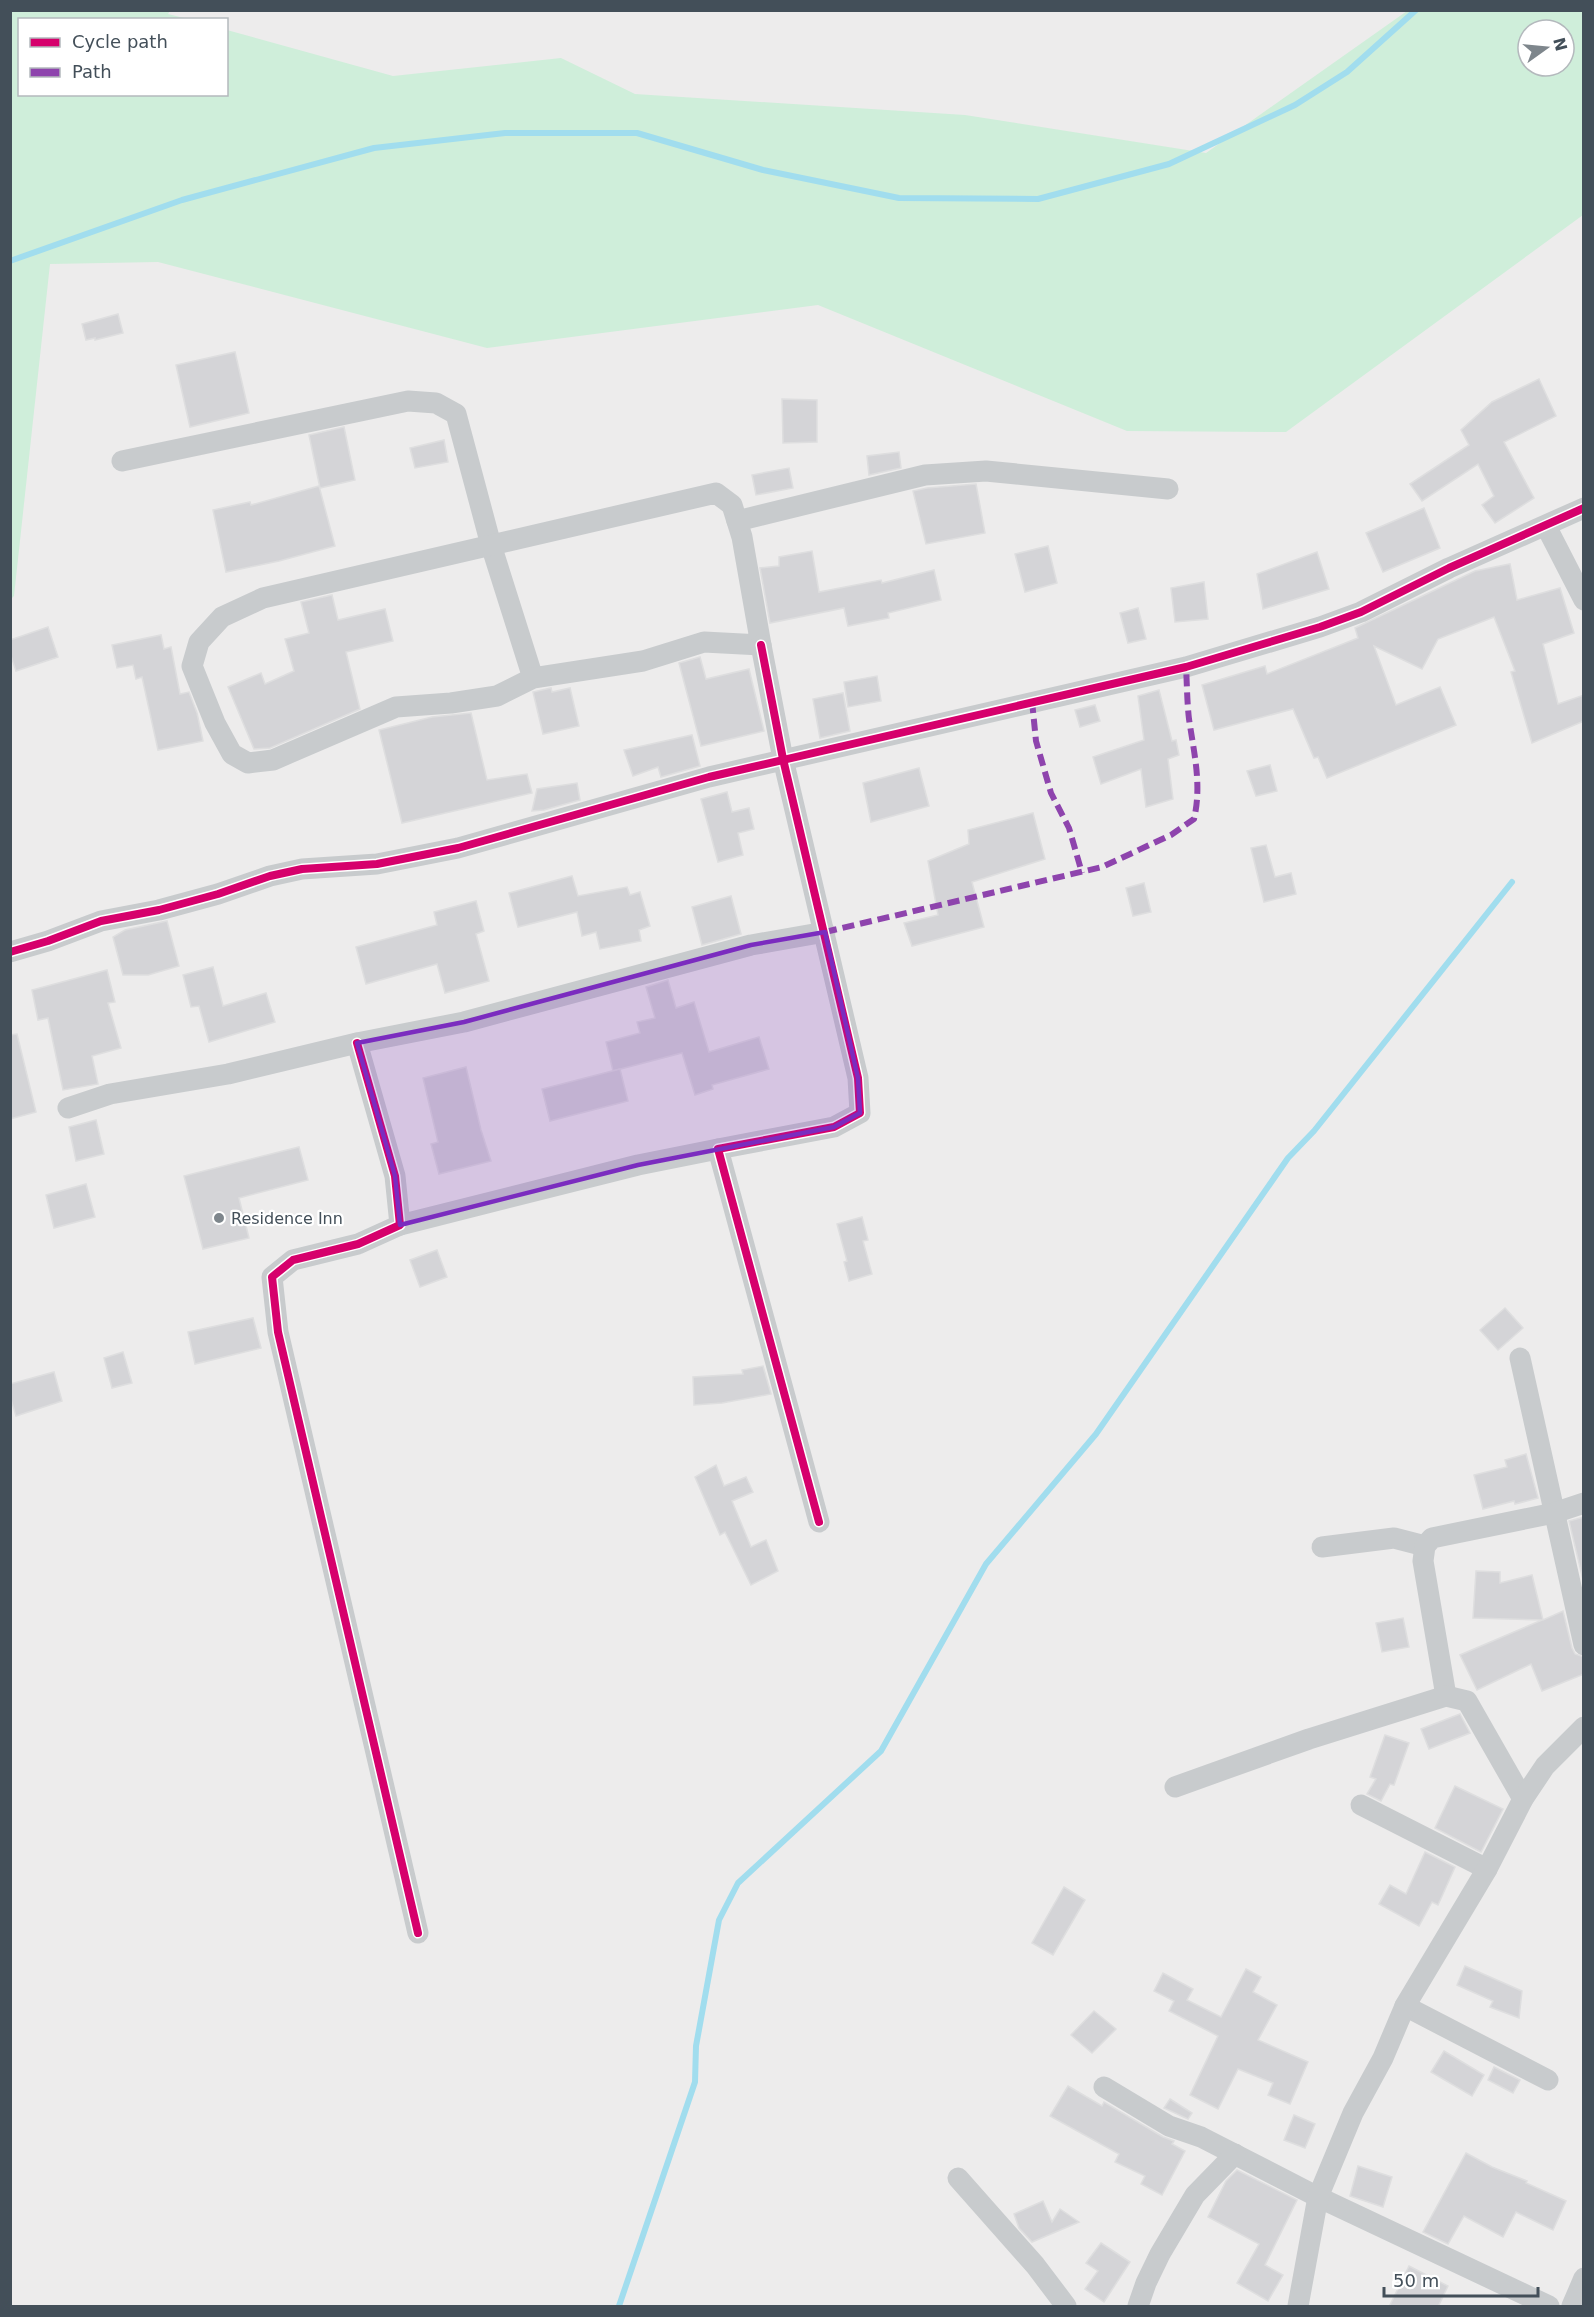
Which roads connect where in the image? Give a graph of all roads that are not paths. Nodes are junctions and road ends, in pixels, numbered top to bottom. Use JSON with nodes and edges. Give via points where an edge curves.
{"nodes":[{"id":1,"x":122,"y":461,"type":"dead end"},
{"id":2,"x":1168,"y":489,"type":"dead end"},
{"id":3,"x":1584,"y":508,"type":"edge"},
{"id":4,"x":737,"y":520,"type":"junction"},
{"id":5,"x":1546,"y":526,"type":"junction"},
{"id":6,"x":491,"y":545,"type":"junction"},
{"id":7,"x":1584,"y":600,"type":"edge"},
{"id":8,"x":761,"y":645,"type":"junction"},
{"id":9,"x":533,"y":678,"type":"junction"},
{"id":10,"x":783,"y":759,"type":"junction"},
{"id":11,"x":825,"y":932,"type":"junction"},
{"id":12,"x":10,"y":952,"type":"edge"},
{"id":13,"x":357,"y":1043,"type":"junction"},
{"id":14,"x":68,"y":1108,"type":"dead end"},
{"id":15,"x":718,"y":1149,"type":"junction"},
{"id":16,"x":400,"y":1225,"type":"junction"},
{"id":17,"x":1520,"y":1358,"type":"dead end"},
{"id":18,"x":1584,"y":1503,"type":"edge"},
{"id":19,"x":1554,"y":1513,"type":"junction"},
{"id":20,"x":819,"y":1522,"type":"dead end"},
{"id":21,"x":1425,"y":1546,"type":"junction"},
{"id":22,"x":1322,"y":1547,"type":"dead end"},
{"id":23,"x":1584,"y":1645,"type":"edge"},
{"id":24,"x":1446,"y":1696,"type":"junction"},
{"id":25,"x":1584,"y":1727,"type":"edge"},
{"id":26,"x":1175,"y":1787,"type":"dead end"},
{"id":27,"x":1523,"y":1799,"type":"junction"},
{"id":28,"x":1361,"y":1805,"type":"dead end"},
{"id":29,"x":1487,"y":1869,"type":"junction"},
{"id":30,"x":418,"y":1933,"type":"dead end"},
{"id":31,"x":1405,"y":2006,"type":"junction"},
{"id":32,"x":1548,"y":2080,"type":"dead end"},
{"id":33,"x":1104,"y":2087,"type":"dead end"},
{"id":34,"x":1235,"y":2154,"type":"junction"},
{"id":35,"x":958,"y":2178,"type":"dead end"},
{"id":36,"x":1318,"y":2197,"type":"junction"},
{"id":37,"x":1584,"y":2278,"type":"edge"},
{"id":38,"x":1066,"y":2307,"type":"edge"},
{"id":39,"x":1138,"y":2307,"type":"edge"},
{"id":40,"x":1298,"y":2307,"type":"edge"},
{"id":41,"x":1549,"y":2307,"type":"edge"},
{"id":42,"x":1572,"y":2307,"type":"edge"}],
"edges":[{"from":1,"to":6,"type":"street","via":[[408,401],[436,403],[456,414]]},
{"from":2,"to":4,"type":"street","via":[[986,471],[925,475]]},
{"from":3,"to":5,"type":"street"},
{"from":4,"to":6,"type":"street","via":[[732,505],[716,493]]},
{"from":4,"to":8,"type":"street"},
{"from":5,"to":7,"type":"street"},
{"from":5,"to":10,"type":"street","via":[[1361,612],[1308,630],[1186,667]]},
{"from":6,"to":9,"type":"street"},
{"from":6,"to":9,"type":"street","via":[[263,598],[222,617],[199,642],[192,666],[232,754],[248,763],[273,760],[396,707],[497,696]]},
{"from":8,"to":9,"type":"street","via":[[704,642],[643,661]]},
{"from":8,"to":10,"type":"street"},
{"from":10,"to":11,"type":"street"},
{"from":10,"to":12,"type":"street","via":[[458,848],[377,864],[302,869],[270,876],[189,902],[101,921]]},
{"from":11,"to":13,"type":"street","via":[[751,945],[464,1022]]},
{"from":11,"to":15,"type":"street","via":[[858,1078],[860,1113],[834,1127]]},
{"from":13,"to":14,"type":"street","via":[[228,1074],[110,1094]]},
{"from":13,"to":16,"type":"street","via":[[394,1176]]},
{"from":15,"to":16,"type":"street"},
{"from":15,"to":20,"type":"street"},
{"from":16,"to":30,"type":"street","via":[[358,1244],[293,1260],[272,1277],[280,1343]]},
{"from":17,"to":19,"type":"street"},
{"from":18,"to":19,"type":"street"},
{"from":19,"to":21,"type":"street","via":[[1432,1538]]},
{"from":19,"to":23,"type":"street"},
{"from":21,"to":22,"type":"street","via":[[1394,1539]]},
{"from":21,"to":24,"type":"street","via":[[1423,1561]]},
{"from":24,"to":26,"type":"street"},
{"from":24,"to":27,"type":"street","via":[[1467,1701]]},
{"from":25,"to":27,"type":"street","via":[[1545,1766]]},
{"from":27,"to":29,"type":"street"},
{"from":28,"to":29,"type":"street"},
{"from":29,"to":31,"type":"street"},
{"from":31,"to":32,"type":"street"},
{"from":31,"to":36,"type":"street"},
{"from":33,"to":34,"type":"street","via":[[1169,2126]]},
{"from":34,"to":36,"type":"street"},
{"from":34,"to":39,"type":"street","via":[[1195,2195],[1160,2254]]},
{"from":35,"to":38,"type":"street","via":[[1035,2265]]},
{"from":36,"to":40,"type":"street"},
{"from":36,"to":41,"type":"street"},
{"from":37,"to":42,"type":"street"}]}
